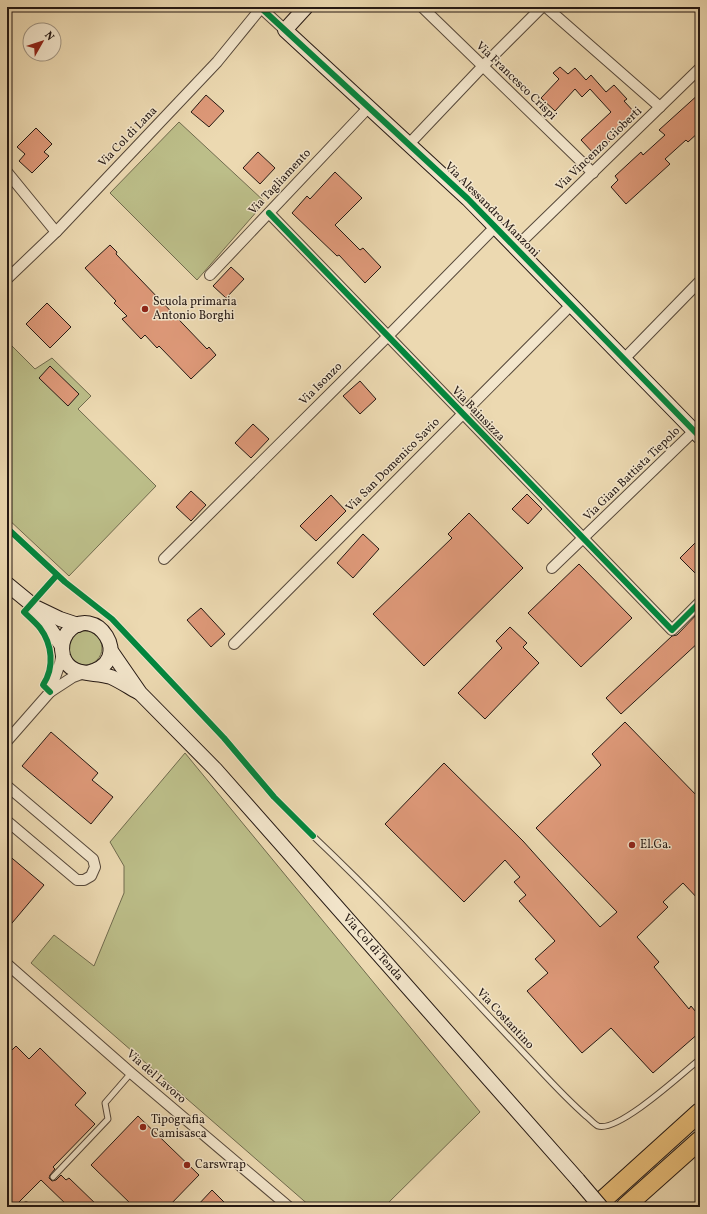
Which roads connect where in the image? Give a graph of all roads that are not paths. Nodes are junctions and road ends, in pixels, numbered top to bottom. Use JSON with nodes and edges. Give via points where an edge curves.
{"nodes":[{"id":1,"x":306,"y":7,"type":"edge"},
{"id":2,"x":422,"y":7,"type":"edge"},
{"id":3,"x":542,"y":7,"type":"edge"},
{"id":4,"x":546,"y":7,"type":"edge"},
{"id":5,"x":261,"y":8,"type":"edge"},
{"id":6,"x":285,"y":30,"type":"junction"},
{"id":7,"x":483,"y":66,"type":"junction"},
{"id":8,"x":700,"y":68,"type":"edge"},
{"id":9,"x":369,"y":107,"type":"junction"},
{"id":10,"x":660,"y":107,"type":"junction"},
{"id":11,"x":409,"y":144,"type":"junction"},
{"id":12,"x":7,"y":172,"type":"edge"},
{"id":13,"x":593,"y":173,"type":"junction"},
{"id":14,"x":269,"y":213,"type":"junction"},
{"id":15,"x":495,"y":227,"type":"junction"},
{"id":16,"x":56,"y":232,"type":"junction"},
{"id":17,"x":515,"y":248,"type":"junction"},
{"id":18,"x":210,"y":275,"type":"dead end"},
{"id":19,"x":7,"y":279,"type":"edge"},
{"id":20,"x":700,"y":281,"type":"edge"},
{"id":21,"x":571,"y":305,"type":"junction"},
{"id":22,"x":388,"y":336,"type":"junction"},
{"id":23,"x":624,"y":359,"type":"junction"},
{"id":24,"x":462,"y":414,"type":"junction"},
{"id":25,"x":697,"y":434,"type":"edge"},
{"id":26,"x":584,"y":538,"type":"junction"},
{"id":27,"x":164,"y":559,"type":"dead end"},
{"id":28,"x":552,"y":568,"type":"dead end"},
{"id":29,"x":7,"y":584,"type":"edge"},
{"id":30,"x":700,"y":602,"type":"edge"},
{"id":31,"x":35,"y":607,"type":"junction"},
{"id":32,"x":78,"y":625,"type":"junction"},
{"id":33,"x":234,"y":644,"type":"dead end"},
{"id":34,"x":62,"y":649,"type":"junction"},
{"id":35,"x":111,"y":651,"type":"junction"},
{"id":36,"x":85,"y":673,"type":"junction"},
{"id":37,"x":50,"y":692,"type":"junction"},
{"id":38,"x":140,"y":693,"type":"junction"},
{"id":39,"x":7,"y":742,"type":"edge"},
{"id":40,"x":7,"y":786,"type":"edge"},
{"id":41,"x":7,"y":821,"type":"edge"},
{"id":42,"x":313,"y":836,"type":"dead end"},
{"id":43,"x":7,"y":964,"type":"edge"},
{"id":44,"x":700,"y":1059,"type":"edge"},
{"id":45,"x":131,"y":1073,"type":"junction"},
{"id":46,"x":700,"y":1112,"type":"edge"},
{"id":47,"x":700,"y":1140,"type":"edge"},
{"id":48,"x":53,"y":1177,"type":"dead end"},
{"id":49,"x":289,"y":1207,"type":"edge"},
{"id":50,"x":595,"y":1207,"type":"edge"},
{"id":51,"x":601,"y":1207,"type":"edge"},
{"id":52,"x":625,"y":1207,"type":"edge"}],
"edges":[{"from":1,"to":6,"type":"main road"},
{"from":2,"to":7,"type":"street","name":"Via Francesco Crispi"},
{"from":3,"to":7,"type":"street"},
{"from":4,"to":10,"type":"street"},
{"from":5,"to":6,"type":"street","name":"Via Alessandro Manzoni"},
{"from":5,"to":16,"type":"street","name":"Via Col di Lana","via":[[217,62]]},
{"from":6,"to":9,"type":"main road","name":"Via Alessandro Manzoni"},
{"from":7,"to":11,"type":"street"},
{"from":7,"to":13,"type":"street","name":"Via Francesco Crispi"},
{"from":8,"to":10,"type":"street","name":"Via Vincenzo Gioberti"},
{"from":9,"to":11,"type":"main road","name":"Via Alessandro Manzoni"},
{"from":9,"to":14,"type":"street","name":"Via Tagliamento"},
{"from":10,"to":13,"type":"street","name":"Via Vincenzo Gioberti"},
{"from":11,"to":15,"type":"main road","name":"Via Alessandro Manzoni"},
{"from":12,"to":16,"type":"street"},
{"from":13,"to":17,"type":"street","name":"Via Vincenzo Gioberti"},
{"from":14,"to":18,"type":"street","name":"Via Tagliamento"},
{"from":14,"to":22,"type":"street","name":"Via Bainsizza"},
{"from":15,"to":17,"type":"main road","name":"Via Alessandro Manzoni"},
{"from":15,"to":22,"type":"street","name":"Via Isonzo"},
{"from":16,"to":19,"type":"street","name":"Via Col di Lana"},
{"from":17,"to":21,"type":"main road","name":"Via Alessandro Manzoni"},
{"from":20,"to":23,"type":"street"},
{"from":21,"to":23,"type":"main road","name":"Via Alessandro Manzoni"},
{"from":21,"to":24,"type":"street","name":"Via San Domenico Savio"},
{"from":22,"to":24,"type":"street","name":"Via Bainsizza"},
{"from":22,"to":27,"type":"street","name":"Via Isonzo"},
{"from":23,"to":25,"type":"main road","name":"Via Alessandro Manzoni"},
{"from":24,"to":26,"type":"street","name":"Via Bainsizza"},
{"from":24,"to":33,"type":"street","name":"Via San Domenico Savio"},
{"from":25,"to":26,"type":"street","name":"Via Gian Battista Tiepolo"},
{"from":26,"to":28,"type":"street","name":"Via Gian Battista Tiepolo"},
{"from":26,"to":30,"type":"street","name":"Via Bainsizza","via":[[672,630]]},
{"from":29,"to":31,"type":"main road","name":"Via Col di Tenda"},
{"from":31,"to":32,"type":"main road","name":"Via Col di Tenda","via":[[60,620]]},
{"from":31,"to":34,"type":"main road","name":"Via Col di Tenda"},
{"from":32,"to":34,"type":"main road","via":[[64,637]]},
{"from":32,"to":35,"type":"main road","name":"Via Col di Tenda","via":[[94,625],[101,629],[107,635]]},
{"from":34,"to":36,"type":"main road","name":"Via Col di Tenda","via":[[64,660],[69,666]]},
{"from":34,"to":37,"type":"street"},
{"from":35,"to":36,"type":"main road","via":[[103,667]]},
{"from":35,"to":38,"type":"main road","name":"Via Col di Tenda"},
{"from":36,"to":37,"type":"street"},
{"from":36,"to":38,"type":"main road","name":"Via Col di Tenda","via":[[109,677]]},
{"from":37,"to":39,"type":"street"},
{"from":38,"to":51,"type":"main road","name":"Via Col di Tenda","bridge":true,"via":[[215,769]]},
{"from":40,"to":41,"type":"street","via":[[93,859],[95,867],[91,876],[77,880]]},
{"from":42,"to":44,"type":"lane","name":"Via Costantino","via":[[392,913],[534,1064],[598,1126],[606,1126],[633,1113]]},
{"from":43,"to":45,"type":"street","name":"Via del Lavoro"},
{"from":45,"to":48,"type":"lane","via":[[105,1103],[108,1119]]},
{"from":45,"to":49,"type":"street","name":"Via del Lavoro"},
{"from":46,"to":50,"type":"highway"},
{"from":47,"to":52,"type":"highway"}]}
